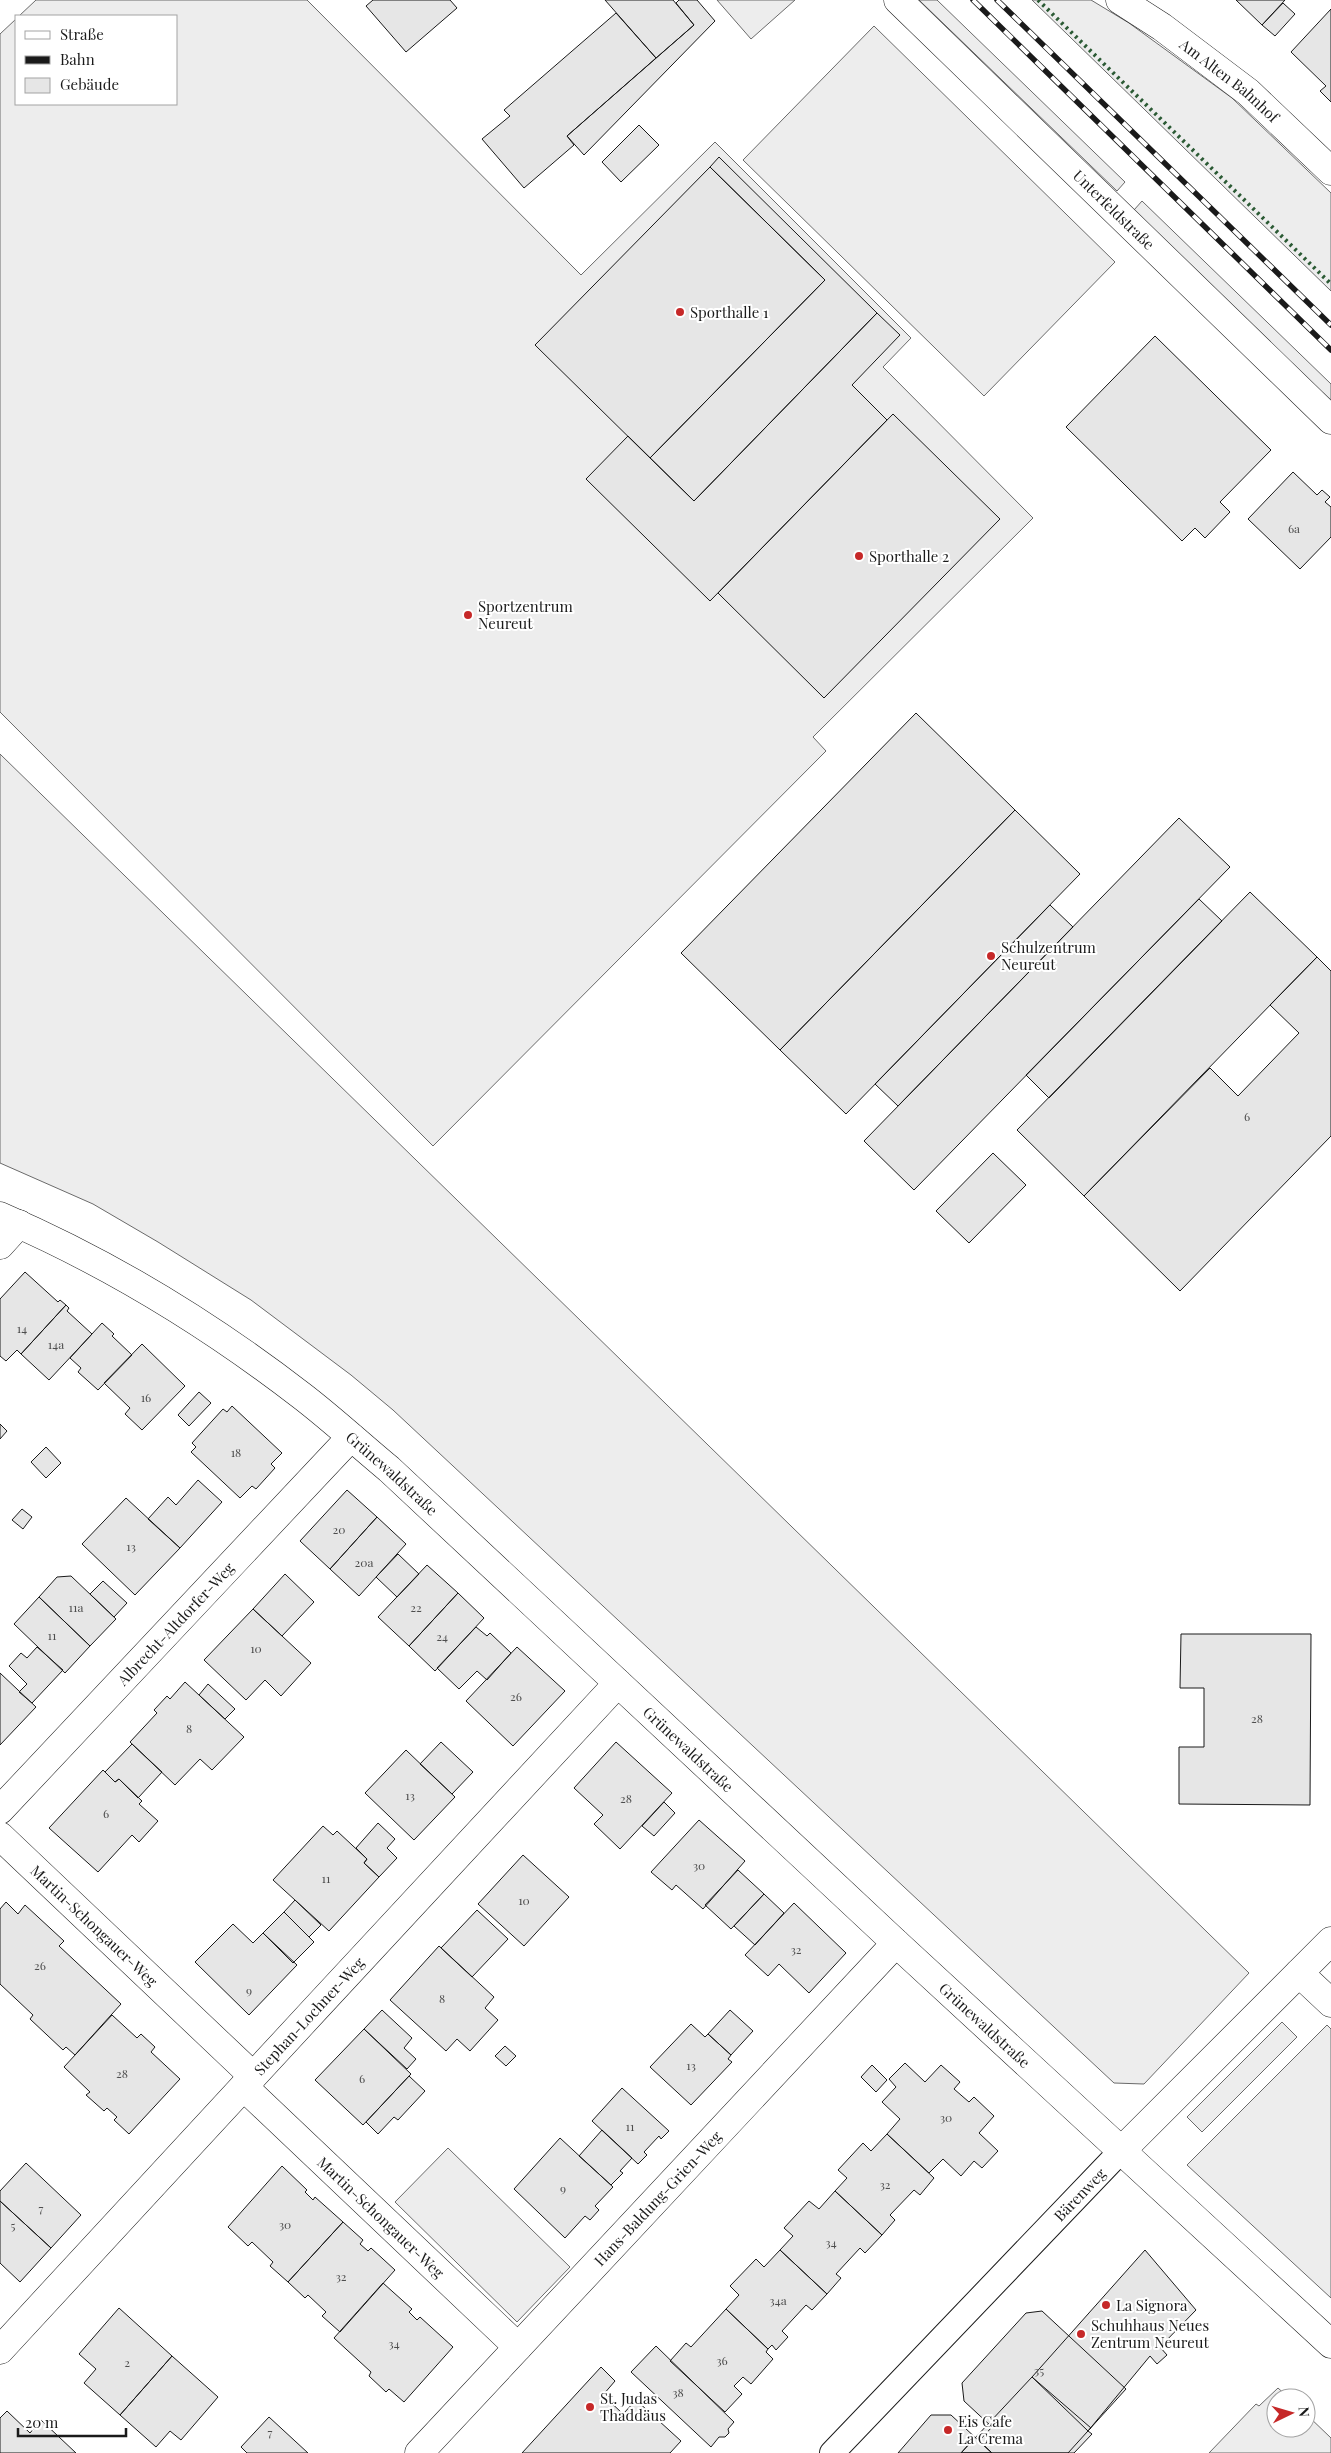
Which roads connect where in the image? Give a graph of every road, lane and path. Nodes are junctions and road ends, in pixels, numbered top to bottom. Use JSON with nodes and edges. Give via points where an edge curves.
{"nodes":[{"id":1,"x":898,"y":0,"type":"edge"},
{"id":2,"x":1120,"y":0,"type":"edge"},
{"id":3,"x":1331,"y":171,"type":"edge"},
{"id":4,"x":1331,"y":420,"type":"edge"},
{"id":5,"x":9,"y":1220,"type":"edge"},
{"id":6,"x":0,"y":1245,"type":"edge"},
{"id":7,"x":351,"y":1437,"type":"junction"},
{"id":8,"x":618,"y":1684,"type":"junction"},
{"id":9,"x":0,"y":1810,"type":"edge"},
{"id":10,"x":0,"y":1836,"type":"edge"},
{"id":11,"x":1331,"y":1941,"type":"edge"},
{"id":12,"x":896,"y":1943,"type":"junction"},
{"id":13,"x":1299,"y":1973,"type":"junction"},
{"id":14,"x":1331,"y":2003,"type":"edge"},
{"id":15,"x":249,"y":2082,"type":"junction"},
{"id":16,"x":1121,"y":2151,"type":"junction"},
{"id":17,"x":1331,"y":2344,"type":"edge"},
{"id":18,"x":518,"y":2347,"type":"junction"},
{"id":19,"x":0,"y":2350,"type":"edge"},
{"id":20,"x":419,"y":2453,"type":"edge"},
{"id":21,"x":832,"y":2453,"type":"edge"}],
"edges":[{"from":1,"to":4,"type":"street","name":"Unterfeldstraße"},
{"from":2,"to":3,"type":"street","name":"Am Alten Bahnhof","via":[[1162,27],[1248,92]]},
{"from":5,"to":6,"type":"street"},
{"from":5,"to":7,"type":"street","name":"Grünewaldstraße","via":[[97,1264],[170,1306],[280,1380]]},
{"from":7,"to":8,"type":"street","name":"Grünewaldstraße"},
{"from":7,"to":9,"type":"street","name":"Albrecht-Altdorfer-Weg"},
{"from":8,"to":12,"type":"street","name":"Grünewaldstraße"},
{"from":8,"to":15,"type":"street","name":"Stephan-Lochner-Weg"},
{"from":10,"to":15,"type":"street","name":"Martin-Schongauer-Weg"},
{"from":11,"to":13,"type":"street","name":"Bärenweg"},
{"from":12,"to":16,"type":"street","name":"Grünewaldstraße"},
{"from":12,"to":18,"type":"street","name":"Hans-Baldung-Grien-Weg"},
{"from":13,"to":14,"type":"street"},
{"from":13,"to":16,"type":"street","name":"Bärenweg"},
{"from":15,"to":18,"type":"street","name":"Martin-Schongauer-Weg"},
{"from":15,"to":19,"type":"street","name":"Stephan-Lochner-Weg"},
{"from":16,"to":17,"type":"street","name":"Grünewaldstraße"},
{"from":16,"to":21,"type":"street","name":"Bärenweg"},
{"from":18,"to":20,"type":"street","name":"Hans-Baldung-Grien-Weg"}]}
